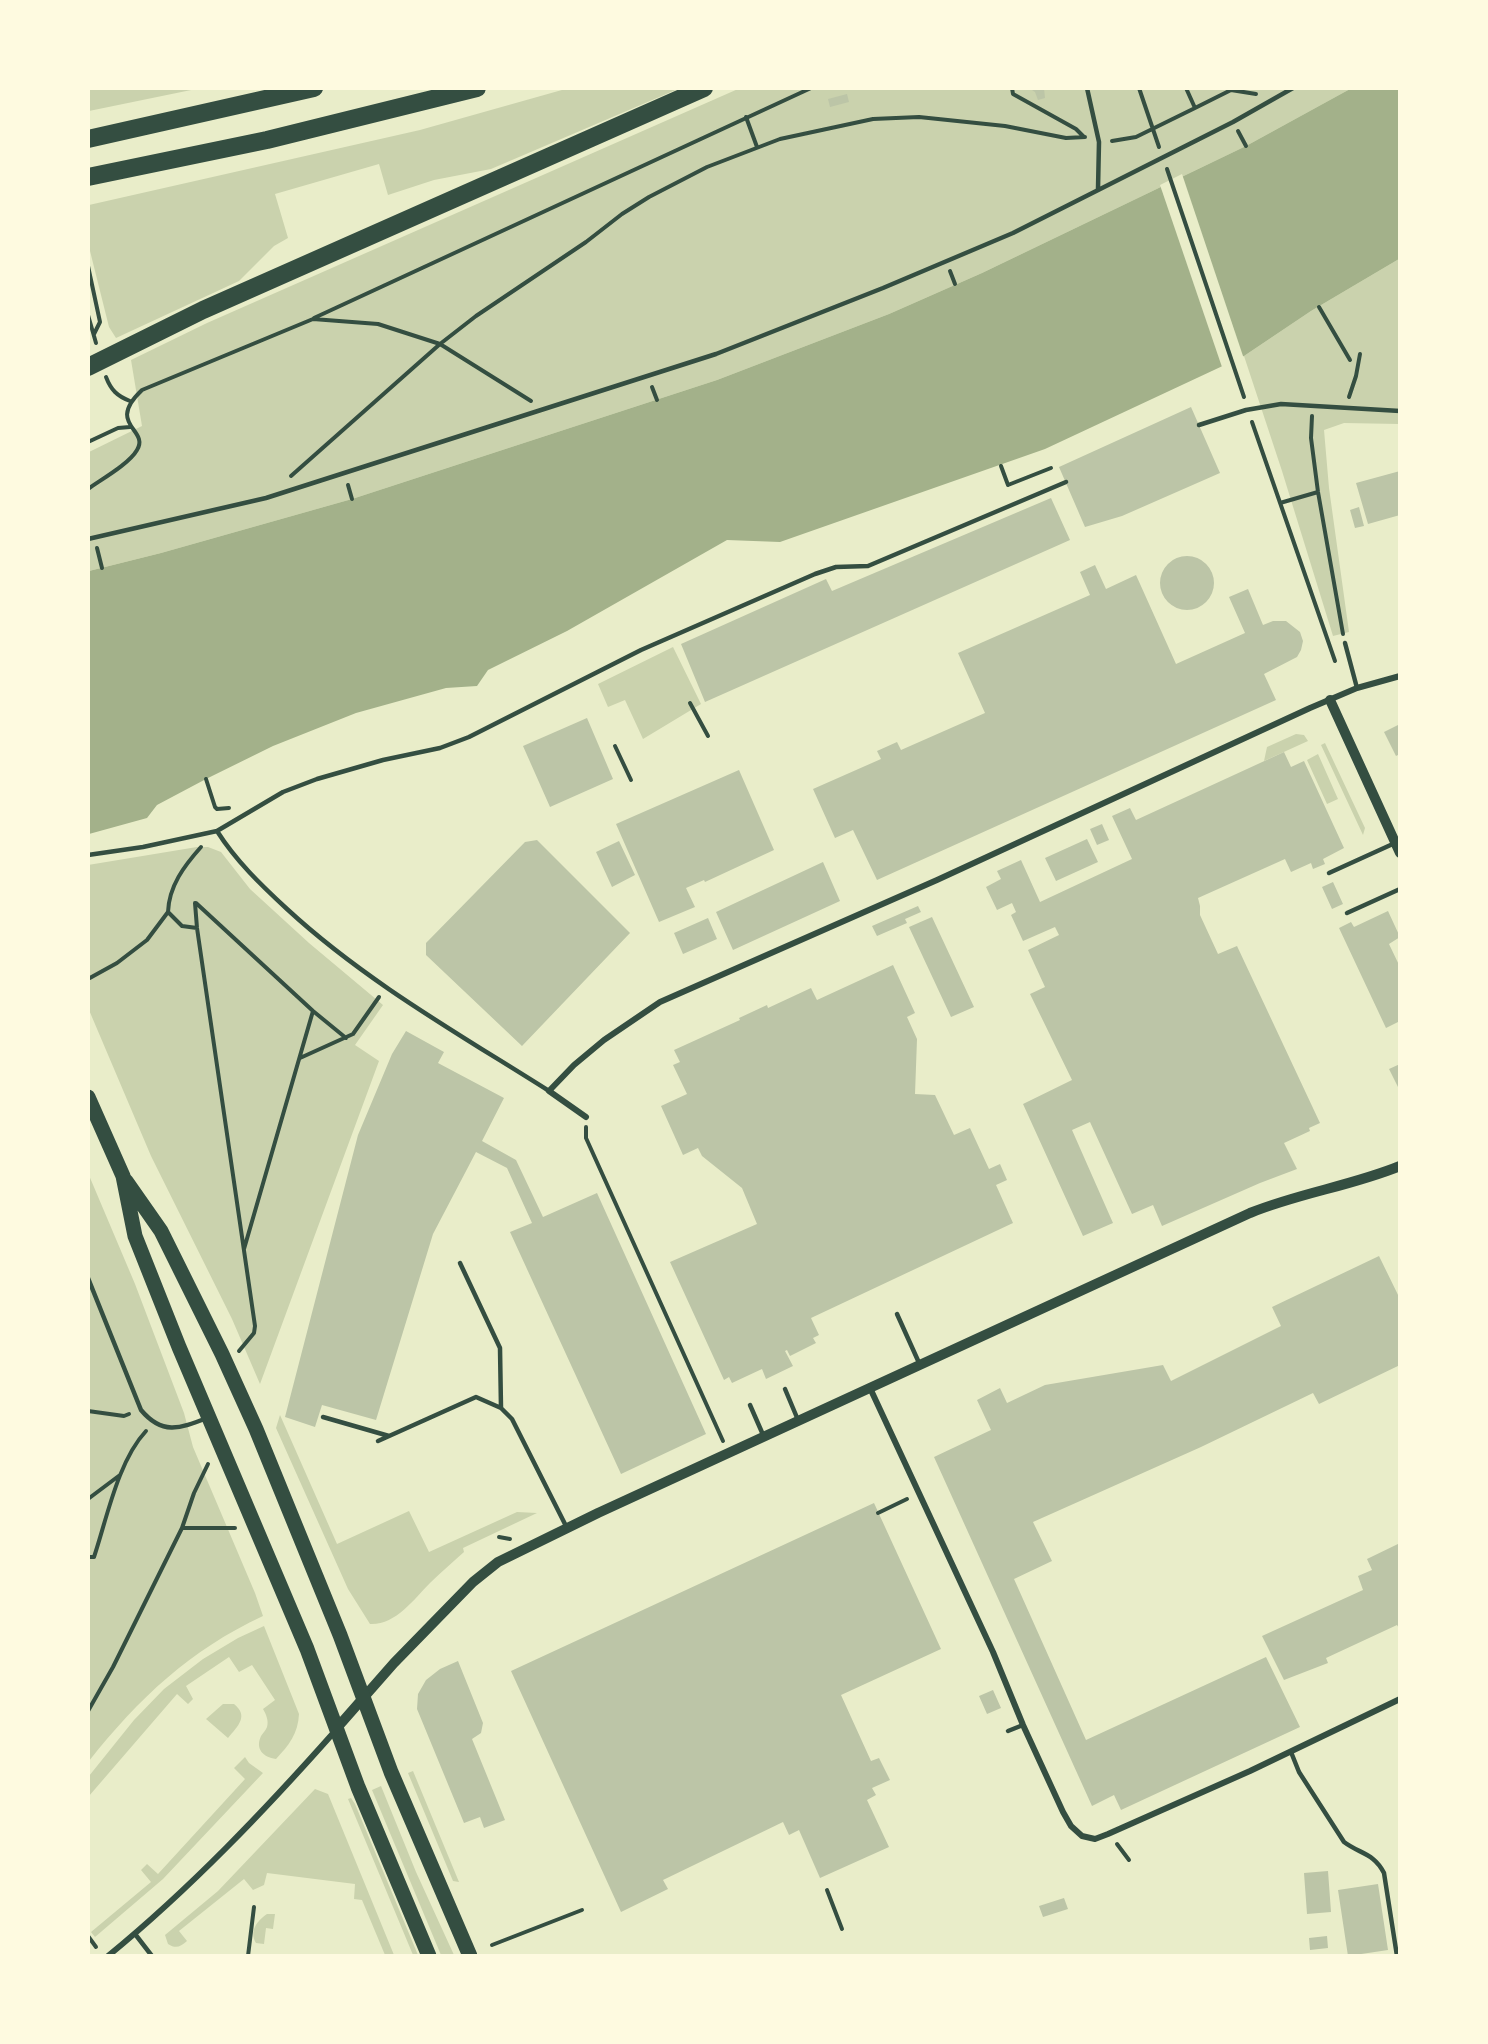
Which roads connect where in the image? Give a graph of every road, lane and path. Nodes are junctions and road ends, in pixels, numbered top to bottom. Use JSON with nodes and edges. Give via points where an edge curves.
{"nodes":[{"id":1,"x":314,"y":88,"type":"edge"},
{"id":2,"x":477,"y":88,"type":"edge"},
{"id":3,"x":704,"y":88,"type":"edge"},
{"id":4,"x":811,"y":88,"type":"edge"},
{"id":5,"x":1012,"y":88,"type":"edge"},
{"id":6,"x":1087,"y":88,"type":"edge"},
{"id":7,"x":1139,"y":88,"type":"edge"},
{"id":8,"x":1186,"y":88,"type":"edge"},
{"id":9,"x":1234,"y":88,"type":"edge"},
{"id":10,"x":1293,"y":88,"type":"edge"},
{"id":11,"x":1195,"y":108,"type":"junction"},
{"id":12,"x":746,"y":117,"type":"junction"},
{"id":13,"x":1237,"y":129,"type":"dead end"},
{"id":14,"x":1084,"y":137,"type":"junction"},
{"id":15,"x":88,"y":139,"type":"edge"},
{"id":16,"x":1098,"y":139,"type":"junction"},
{"id":17,"x":1246,"y":146,"type":"dead end"},
{"id":18,"x":757,"y":147,"type":"junction"},
{"id":19,"x":1162,"y":156,"type":"dead end"},
{"id":20,"x":1166,"y":167,"type":"dead end"},
{"id":21,"x":88,"y":177,"type":"edge"},
{"id":22,"x":1098,"y":189,"type":"junction"},
{"id":23,"x":88,"y":266,"type":"edge"},
{"id":24,"x":949,"y":269,"type":"dead end"},
{"id":25,"x":955,"y":284,"type":"dead end"},
{"id":26,"x":1319,"y":307,"type":"dead end"},
{"id":27,"x":88,"y":315,"type":"edge"},
{"id":28,"x":313,"y":318,"type":"junction"},
{"id":29,"x":94,"y":334,"type":"junction"},
{"id":30,"x":440,"y":344,"type":"junction"},
{"id":31,"x":97,"y":345,"type":"dead end"},
{"id":32,"x":1360,"y":354,"type":"dead end"},
{"id":33,"x":1350,"y":360,"type":"dead end"},
{"id":34,"x":88,"y":367,"type":"edge"},
{"id":35,"x":106,"y":376,"type":"dead end"},
{"id":36,"x":651,"y":385,"type":"dead end"},
{"id":37,"x":657,"y":400,"type":"dead end"},
{"id":38,"x":130,"y":401,"type":"junction"},
{"id":39,"x":1246,"y":402,"type":"dead end"},
{"id":40,"x":1313,"y":406,"type":"junction"},
{"id":41,"x":1345,"y":409,"type":"junction"},
{"id":42,"x":544,"y":410,"type":"junction"},
{"id":43,"x":1400,"y":411,"type":"edge"},
{"id":44,"x":1250,"y":413,"type":"dead end"},
{"id":45,"x":1199,"y":425,"type":"dead end"},
{"id":46,"x":130,"y":427,"type":"junction"},
{"id":47,"x":88,"y":442,"type":"edge"},
{"id":48,"x":1001,"y":466,"type":"dead end"},
{"id":49,"x":1051,"y":468,"type":"dead end"},
{"id":50,"x":1029,"y":476,"type":"junction"},
{"id":51,"x":346,"y":480,"type":"dead end"},
{"id":52,"x":1028,"y":482,"type":"dead end"},
{"id":53,"x":1066,"y":482,"type":"dead end"},
{"id":54,"x":88,"y":489,"type":"edge"},
{"id":55,"x":1318,"y":492,"type":"junction"},
{"id":56,"x":266,"y":498,"type":"junction"},
{"id":57,"x":352,"y":499,"type":"dead end"},
{"id":58,"x":1280,"y":503,"type":"junction"},
{"id":59,"x":88,"y":539,"type":"edge"},
{"id":60,"x":98,"y":553,"type":"dead end"},
{"id":61,"x":102,"y":568,"type":"dead end"},
{"id":62,"x":1345,"y":643,"type":"joint"},
{"id":63,"x":1400,"y":676,"type":"edge"},
{"id":64,"x":1357,"y":688,"type":"junction"},
{"id":65,"x":1346,"y":693,"type":"junction"},
{"id":66,"x":1330,"y":700,"type":"junction"},
{"id":67,"x":690,"y":703,"type":"dead end"},
{"id":68,"x":708,"y":736,"type":"dead end"},
{"id":69,"x":615,"y":746,"type":"dead end"},
{"id":70,"x":206,"y":779,"type":"dead end"},
{"id":71,"x":631,"y":780,"type":"dead end"},
{"id":72,"x":213,"y":802,"type":"dead end"},
{"id":73,"x":217,"y":831,"type":"junction"},
{"id":74,"x":1397,"y":848,"type":"edge"},
{"id":75,"x":88,"y":855,"type":"edge"},
{"id":76,"x":1329,"y":873,"type":"dead end"},
{"id":77,"x":1400,"y":889,"type":"edge"},
{"id":78,"x":168,"y":912,"type":"junction"},
{"id":79,"x":1347,"y":913,"type":"dead end"},
{"id":80,"x":197,"y":928,"type":"junction"},
{"id":81,"x":88,"y":978,"type":"edge"},
{"id":82,"x":386,"y":986,"type":"junction"},
{"id":83,"x":313,"y":1011,"type":"junction"},
{"id":84,"x":346,"y":1038,"type":"junction"},
{"id":85,"x":300,"y":1058,"type":"junction"},
{"id":86,"x":549,"y":1092,"type":"junction"},
{"id":87,"x":88,"y":1096,"type":"edge"},
{"id":88,"x":586,"y":1117,"type":"joint"},
{"id":89,"x":1400,"y":1166,"type":"edge"},
{"id":90,"x":123,"y":1176,"type":"junction"},
{"id":91,"x":243,"y":1251,"type":"junction"},
{"id":92,"x":460,"y":1263,"type":"dead end"},
{"id":93,"x":88,"y":1278,"type":"edge"},
{"id":94,"x":897,"y":1314,"type":"dead end"},
{"id":95,"x":239,"y":1351,"type":"dead end"},
{"id":96,"x":920,"y":1365,"type":"junction"},
{"id":97,"x":870,"y":1388,"type":"junction"},
{"id":98,"x":785,"y":1389,"type":"dead end"},
{"id":99,"x":750,"y":1405,"type":"dead end"},
{"id":100,"x":501,"y":1408,"type":"junction"},
{"id":101,"x":141,"y":1410,"type":"junction"},
{"id":102,"x":88,"y":1411,"type":"edge"},
{"id":103,"x":208,"y":1417,"type":"junction"},
{"id":104,"x":323,"y":1417,"type":"dead end"},
{"id":105,"x":799,"y":1421,"type":"junction"},
{"id":106,"x":153,"y":1424,"type":"junction"},
{"id":107,"x":719,"y":1432,"type":"dead end"},
{"id":108,"x":389,"y":1436,"type":"junction"},
{"id":109,"x":764,"y":1437,"type":"junction"},
{"id":110,"x":378,"y":1441,"type":"dead end"},
{"id":111,"x":208,"y":1464,"type":"dead end"},
{"id":112,"x":120,"y":1475,"type":"junction"},
{"id":113,"x":910,"y":1498,"type":"dead end"},
{"id":114,"x":88,"y":1499,"type":"edge"},
{"id":115,"x":878,"y":1513,"type":"dead end"},
{"id":116,"x":182,"y":1528,"type":"junction"},
{"id":117,"x":235,"y":1528,"type":"dead end"},
{"id":118,"x":567,"y":1528,"type":"junction"},
{"id":119,"x":88,"y":1557,"type":"edge"},
{"id":120,"x":363,"y":1696,"type":"junction"},
{"id":121,"x":1400,"y":1699,"type":"edge"},
{"id":122,"x":88,"y":1711,"type":"edge"},
{"id":123,"x":1023,"y":1725,"type":"junction"},
{"id":124,"x":336,"y":1730,"type":"junction"},
{"id":125,"x":1008,"y":1731,"type":"dead end"},
{"id":126,"x":1291,"y":1752,"type":"junction"},
{"id":127,"x":1108,"y":1834,"type":"junction"},
{"id":128,"x":1130,"y":1860,"type":"dead end"},
{"id":129,"x":826,"y":1890,"type":"dead end"},
{"id":130,"x":254,"y":1907,"type":"dead end"},
{"id":131,"x":582,"y":1910,"type":"dead end"},
{"id":132,"x":842,"y":1929,"type":"dead end"},
{"id":133,"x":135,"y":1934,"type":"junction"},
{"id":134,"x":88,"y":1936,"type":"edge"},
{"id":135,"x":492,"y":1945,"type":"dead end"},
{"id":136,"x":96,"y":1947,"type":"dead end"},
{"id":137,"x":108,"y":1956,"type":"edge"},
{"id":138,"x":152,"y":1956,"type":"edge"},
{"id":139,"x":248,"y":1956,"type":"edge"},
{"id":140,"x":429,"y":1956,"type":"edge"},
{"id":141,"x":470,"y":1956,"type":"edge"},
{"id":142,"x":1397,"y":1956,"type":"edge"}],
"edges":[{"from":1,"to":15,"type":"highway"},
{"from":2,"to":21,"type":"highway","via":[[267,140]]},
{"from":3,"to":34,"type":"highway","via":[[203,310]]},
{"from":4,"to":12,"type":"path"},
{"from":5,"to":14,"type":"path","via":[[1013,94]]},
{"from":6,"to":16,"type":"lane"},
{"from":7,"to":19,"type":"path"},
{"from":8,"to":11,"type":"path"},
{"from":9,"to":11,"type":"path"},
{"from":10,"to":22,"type":"lane"},
{"from":11,"to":16,"type":"path","via":[[1136,137],[1118,141]]},
{"from":12,"to":18,"type":"path"},
{"from":12,"to":28,"type":"path"},
{"from":13,"to":17,"type":"path"},
{"from":14,"to":16,"type":"path"},
{"from":14,"to":18,"type":"path","via":[[1066,138],[1005,126],[919,117],[834,126]]},
{"from":16,"to":22,"type":"lane"},
{"from":18,"to":30,"type":"path","via":[[648,196]]},
{"from":20,"to":39,"type":"path"},
{"from":22,"to":42,"type":"lane","via":[[1013,232],[809,318],[716,354]]},
{"from":23,"to":29,"type":"path","via":[[100,322]]},
{"from":24,"to":25,"type":"path"},
{"from":26,"to":33,"type":"path"},
{"from":27,"to":29,"type":"path"},
{"from":28,"to":30,"type":"path","via":[[378,324]]},
{"from":28,"to":38,"type":"path","via":[[142,390]]},
{"from":29,"to":31,"type":"path"},
{"from":30,"to":42,"type":"path"},
{"from":30,"to":56,"type":"path"},
{"from":32,"to":41,"type":"path"},
{"from":35,"to":38,"type":"path","via":[[118,396]]},
{"from":36,"to":37,"type":"path"},
{"from":38,"to":46,"type":"path"},
{"from":40,"to":41,"type":"lane"},
{"from":40,"to":45,"type":"lane","via":[[1264,406]]},
{"from":40,"to":55,"type":"path","via":[[1311,438]]},
{"from":41,"to":43,"type":"lane"},
{"from":42,"to":56,"type":"lane"},
{"from":44,"to":58,"type":"path"},
{"from":46,"to":47,"type":"path","via":[[118,428]]},
{"from":46,"to":54,"type":"path","via":[[141,443],[136,452]]},
{"from":48,"to":50,"type":"path","via":[[1008,485]]},
{"from":49,"to":50,"type":"path"},
{"from":50,"to":52,"type":"path"},
{"from":51,"to":57,"type":"path"},
{"from":53,"to":73,"type":"lane","via":[[868,566],[836,567],[815,574],[641,650],[470,737],[283,792]]},
{"from":55,"to":58,"type":"path"},
{"from":55,"to":62,"type":"path"},
{"from":56,"to":59,"type":"lane"},
{"from":58,"to":65,"type":"path"},
{"from":60,"to":61,"type":"path"},
{"from":62,"to":64,"type":"lane"},
{"from":63,"to":64,"type":"street"},
{"from":64,"to":65,"type":"street"},
{"from":65,"to":66,"type":"street"},
{"from":66,"to":74,"type":"street"},
{"from":66,"to":86,"type":"street","via":[[660,1002],[604,1040]]},
{"from":67,"to":68,"type":"path"},
{"from":69,"to":71,"type":"path"},
{"from":70,"to":72,"type":"path"},
{"from":73,"to":75,"type":"lane"},
{"from":73,"to":78,"type":"path","via":[[179,875],[168,900]]},
{"from":73,"to":82,"type":"lane","via":[[256,881],[316,935]]},
{"from":74,"to":76,"type":"lane"},
{"from":77,"to":79,"type":"lane"},
{"from":78,"to":80,"type":"path","via":[[182,926]]},
{"from":78,"to":81,"type":"path","via":[[147,940],[117,963]]},
{"from":80,"to":83,"type":"path","via":[[195,903]]},
{"from":80,"to":91,"type":"path"},
{"from":82,"to":84,"type":"path"},
{"from":82,"to":86,"type":"lane"},
{"from":83,"to":84,"type":"path"},
{"from":83,"to":85,"type":"path"},
{"from":84,"to":85,"type":"path"},
{"from":85,"to":91,"type":"path"},
{"from":86,"to":88,"type":"street"},
{"from":87,"to":90,"type":"main road"},
{"from":88,"to":107,"type":"path","via":[[586,1138]]},
{"from":89,"to":96,"type":"street","via":[[1270,1205]]},
{"from":90,"to":103,"type":"main road","via":[[135,1236]]},
{"from":90,"to":120,"type":"main road","via":[[161,1231],[222,1354],[266,1452]]},
{"from":91,"to":95,"type":"path","via":[[255,1326]]},
{"from":92,"to":100,"type":"lane","via":[[500,1348]]},
{"from":93,"to":101,"type":"lane"},
{"from":94,"to":96,"type":"lane"},
{"from":96,"to":97,"type":"street"},
{"from":97,"to":105,"type":"street"},
{"from":97,"to":123,"type":"street"},
{"from":98,"to":105,"type":"lane"},
{"from":99,"to":109,"type":"lane"},
{"from":100,"to":108,"type":"lane","via":[[476,1397]]},
{"from":100,"to":118,"type":"lane","via":[[512,1419]]},
{"from":101,"to":102,"type":"path","via":[[124,1416]]},
{"from":101,"to":106,"type":"lane"},
{"from":103,"to":106,"type":"lane","via":[[166,1428]]},
{"from":103,"to":124,"type":"main road","via":[[305,1643]]},
{"from":104,"to":108,"type":"lane"},
{"from":105,"to":109,"type":"street"},
{"from":106,"to":112,"type":"path","via":[[140,1437]]},
{"from":108,"to":110,"type":"lane"},
{"from":109,"to":118,"type":"street"},
{"from":111,"to":116,"type":"path"},
{"from":112,"to":114,"type":"path"},
{"from":112,"to":119,"type":"path","via":[[94,1557]]},
{"from":113,"to":115,"type":"path"},
{"from":116,"to":117,"type":"path"},
{"from":116,"to":122,"type":"path"},
{"from":118,"to":120,"type":"street","via":[[498,1562],[473,1582]]},
{"from":120,"to":124,"type":"street"},
{"from":120,"to":141,"type":"main road"},
{"from":121,"to":126,"type":"street"},
{"from":123,"to":125,"type":"lane"},
{"from":123,"to":127,"type":"street","via":[[1071,1826],[1082,1836],[1095,1839]]},
{"from":124,"to":133,"type":"street","via":[[176,1899]]},
{"from":124,"to":140,"type":"main road"},
{"from":126,"to":127,"type":"street"},
{"from":126,"to":142,"type":"lane","via":[[1299,1772],[1344,1842],[1378,1862],[1384,1873]]},
{"from":127,"to":128,"type":"path"},
{"from":129,"to":132,"type":"path"},
{"from":130,"to":139,"type":"path"},
{"from":131,"to":135,"type":"path"},
{"from":133,"to":137,"type":"street"},
{"from":133,"to":138,"type":"lane"},
{"from":134,"to":136,"type":"path"}]}
